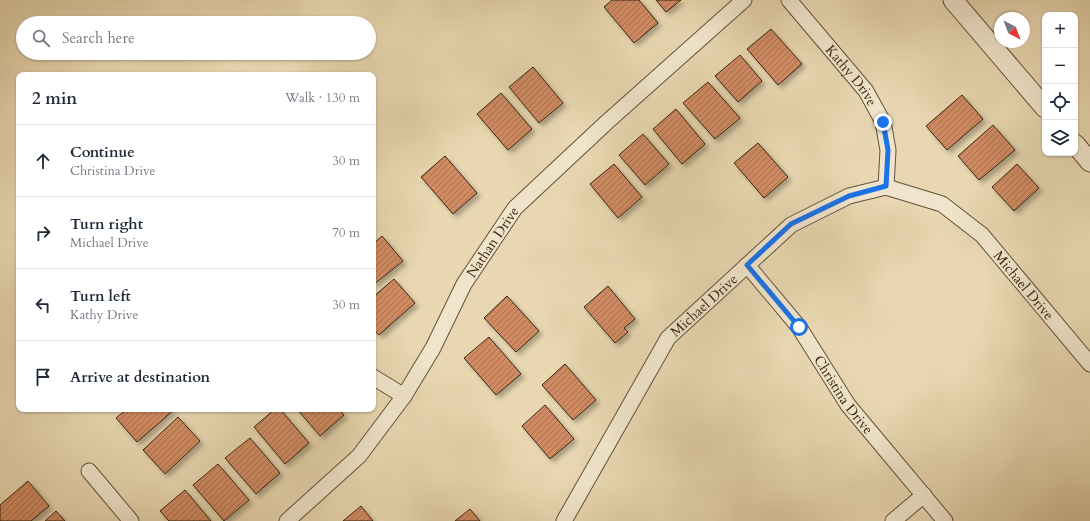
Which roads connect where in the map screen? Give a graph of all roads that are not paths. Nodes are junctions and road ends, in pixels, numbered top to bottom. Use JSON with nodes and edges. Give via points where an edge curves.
{"nodes":[{"id":1,"x":744,"y":0,"type":"edge"},
{"id":2,"x":789,"y":0,"type":"edge"},
{"id":3,"x":953,"y":0,"type":"edge"},
{"id":4,"x":1042,"y":104,"type":"edge"},
{"id":5,"x":1078,"y":148,"type":"edge"},
{"id":6,"x":1090,"y":162,"type":"edge"},
{"id":7,"x":886,"y":186,"type":"junction"},
{"id":8,"x":747,"y":265,"type":"junction"},
{"id":9,"x":1090,"y":364,"type":"edge"},
{"id":10,"x":376,"y":379,"type":"edge"},
{"id":11,"x":404,"y":396,"type":"junction"},
{"id":12,"x":89,"y":471,"type":"dead end"},
{"id":13,"x":924,"y":495,"type":"junction"},
{"id":14,"x":131,"y":521,"type":"edge"},
{"id":15,"x":287,"y":521,"type":"edge"},
{"id":16,"x":564,"y":521,"type":"edge"},
{"id":17,"x":893,"y":521,"type":"edge"},
{"id":18,"x":945,"y":521,"type":"edge"}],
"edges":[{"from":1,"to":11,"type":"street","name":"Nathan Drive","via":[[612,116],[515,208],[464,284],[433,348]]},
{"from":2,"to":7,"type":"street","name":"Kathy Drive","via":[[866,91],[883,122],[888,150]]},
{"from":3,"to":4,"type":"street"},
{"from":5,"to":6,"type":"street"},
{"from":7,"to":8,"type":"street","name":"Michael Drive","via":[[849,196],[791,224]]},
{"from":7,"to":9,"type":"street","name":"Michael Drive","via":[[942,204],[982,235]]},
{"from":8,"to":13,"type":"street","name":"Christina Drive","via":[[799,327],[848,405]]},
{"from":8,"to":16,"type":"street","name":"Michael Drive","via":[[668,338]]},
{"from":10,"to":11,"type":"street"},
{"from":11,"to":15,"type":"street","name":"Nathan Drive","via":[[359,456]]},
{"from":12,"to":14,"type":"street"},
{"from":13,"to":17,"type":"street"},
{"from":13,"to":18,"type":"street","name":"Christina Drive"}]}
